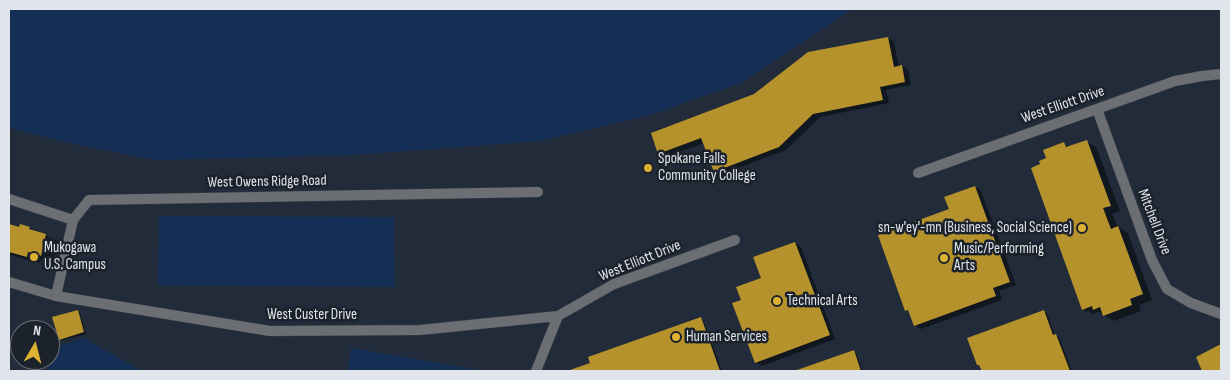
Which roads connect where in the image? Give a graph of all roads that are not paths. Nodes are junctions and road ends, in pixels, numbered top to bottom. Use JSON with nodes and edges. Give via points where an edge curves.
{"nodes":[{"id":1,"x":1221,"y":74,"type":"edge"},
{"id":2,"x":1097,"y":109,"type":"junction"},
{"id":3,"x":918,"y":174,"type":"dead end"},
{"id":4,"x":538,"y":192,"type":"dead end"},
{"id":5,"x":9,"y":199,"type":"edge"},
{"id":6,"x":73,"y":220,"type":"junction"},
{"id":7,"x":735,"y":240,"type":"dead end"},
{"id":8,"x":9,"y":282,"type":"edge"},
{"id":9,"x":56,"y":296,"type":"junction"},
{"id":10,"x":1221,"y":314,"type":"edge"},
{"id":11,"x":558,"y":316,"type":"junction"},
{"id":12,"x":536,"y":371,"type":"edge"}],
"edges":[{"from":1,"to":2,"type":"street","name":"West Elliott Drive","via":[[1175,82]]},
{"from":2,"to":3,"type":"street","name":"West Elliott Drive"},
{"from":2,"to":10,"type":"street","name":"Mitchell Drive","via":[[1152,260],[1167,289],[1191,303]]},
{"from":4,"to":6,"type":"street","name":"West Owens Ridge Road","via":[[89,200]]},
{"from":5,"to":6,"type":"street"},
{"from":6,"to":9,"type":"street"},
{"from":7,"to":11,"type":"street","name":"West Elliott Drive","via":[[614,284]]},
{"from":8,"to":9,"type":"street","name":"West Custer Drive"},
{"from":9,"to":11,"type":"street","name":"West Custer Drive","via":[[270,331],[420,330]]},
{"from":11,"to":12,"type":"street"}]}
